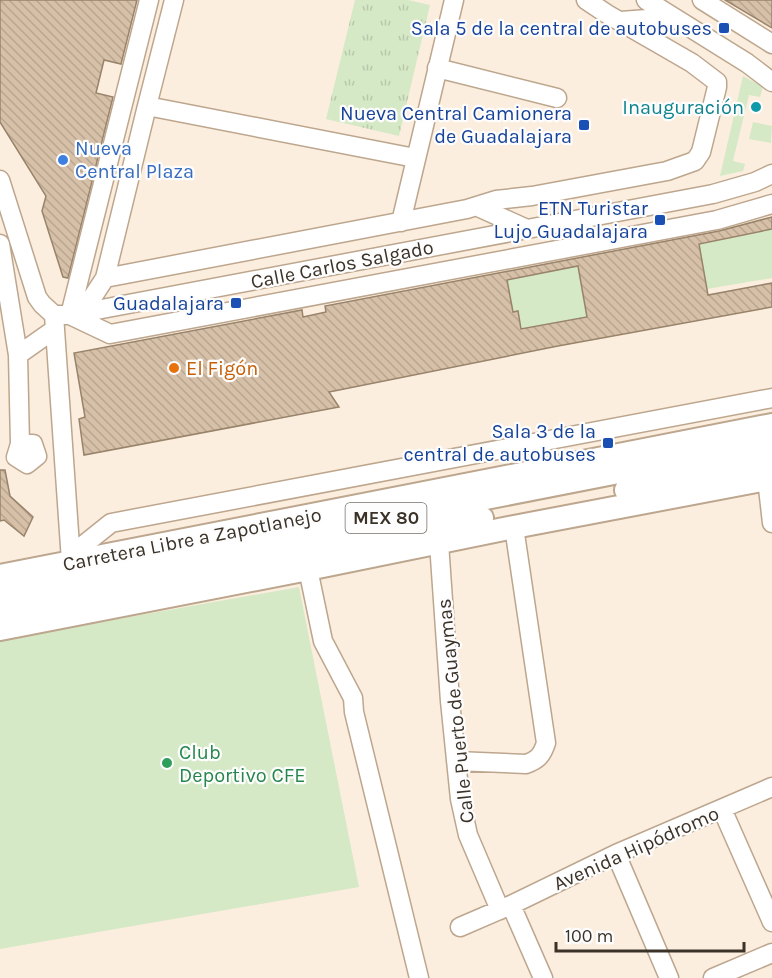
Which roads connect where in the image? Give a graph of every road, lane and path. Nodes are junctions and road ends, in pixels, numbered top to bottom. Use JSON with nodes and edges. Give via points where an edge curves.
{"nodes":[{"id":1,"x":150,"y":0,"type":"edge"},
{"id":2,"x":174,"y":0,"type":"edge"},
{"id":3,"x":454,"y":0,"type":"edge"},
{"id":4,"x":586,"y":0,"type":"edge"},
{"id":5,"x":646,"y":0,"type":"edge"},
{"id":6,"x":702,"y":0,"type":"edge"},
{"id":7,"x":673,"y":17,"type":"junction"},
{"id":8,"x":621,"y":21,"type":"junction"},
{"id":9,"x":772,"y":44,"type":"edge"},
{"id":10,"x":437,"y":68,"type":"junction"},
{"id":11,"x":772,"y":82,"type":"edge"},
{"id":12,"x":557,"y":98,"type":"dead end"},
{"id":13,"x":147,"y":106,"type":"junction"},
{"id":14,"x":416,"y":158,"type":"junction"},
{"id":15,"x":772,"y":174,"type":"edge"},
{"id":16,"x":0,"y":180,"type":"edge"},
{"id":17,"x":772,"y":204,"type":"edge"},
{"id":18,"x":478,"y":207,"type":"junction"},
{"id":19,"x":401,"y":222,"type":"junction"},
{"id":20,"x":527,"y":229,"type":"junction"},
{"id":21,"x":298,"y":242,"type":"junction"},
{"id":22,"x":0,"y":244,"type":"edge"},
{"id":23,"x":271,"y":277,"type":"junction"},
{"id":24,"x":105,"y":278,"type":"junction"},
{"id":25,"x":64,"y":318,"type":"junction"},
{"id":26,"x":18,"y":355,"type":"junction"},
{"id":27,"x":772,"y":398,"type":"edge"},
{"id":28,"x":772,"y":425,"type":"edge"},
{"id":29,"x":772,"y":436,"type":"edge"},
{"id":30,"x":772,"y":442,"type":"edge"},
{"id":31,"x":20,"y":444,"type":"dead end"},
{"id":32,"x":647,"y":450,"type":"junction"},
{"id":33,"x":770,"y":472,"type":"edge"},
{"id":34,"x":772,"y":523,"type":"edge"},
{"id":35,"x":514,"y":526,"type":"junction"},
{"id":36,"x":439,"y":543,"type":"junction"},
{"id":37,"x":71,"y":558,"type":"junction"},
{"id":38,"x":308,"y":569,"type":"junction"},
{"id":39,"x":0,"y":576,"type":"edge"},
{"id":40,"x":0,"y":593,"type":"edge"},
{"id":41,"x":0,"y":611,"type":"edge"},
{"id":42,"x":0,"y":629,"type":"edge"},
{"id":43,"x":456,"y":761,"type":"junction"},
{"id":44,"x":772,"y":787,"type":"edge"},
{"id":45,"x":722,"y":809,"type":"junction"},
{"id":46,"x":616,"y":854,"type":"junction"},
{"id":47,"x":506,"y":907,"type":"junction"},
{"id":48,"x":772,"y":922,"type":"edge"},
{"id":49,"x":460,"y":927,"type":"dead end"},
{"id":50,"x":772,"y":953,"type":"edge"},
{"id":51,"x":418,"y":978,"type":"edge"},
{"id":52,"x":543,"y":978,"type":"edge"},
{"id":53,"x":669,"y":978,"type":"edge"},
{"id":54,"x":713,"y":978,"type":"edge"}],
"edges":[{"from":1,"to":25,"type":"street"},
{"from":2,"to":13,"type":"street"},
{"from":3,"to":10,"type":"street"},
{"from":4,"to":8,"type":"street"},
{"from":5,"to":7,"type":"street"},
{"from":6,"to":9,"type":"street"},
{"from":7,"to":8,"type":"street"},
{"from":7,"to":11,"type":"street"},
{"from":8,"to":18,"type":"street","via":[[717,82],[698,158],[666,171],[496,200]]},
{"from":10,"to":12,"type":"street"},
{"from":10,"to":14,"type":"street"},
{"from":13,"to":14,"type":"street"},
{"from":13,"to":24,"type":"street"},
{"from":14,"to":19,"type":"street"},
{"from":15,"to":20,"type":"street","name":"Calle Carlos Salgado","via":[[713,194]]},
{"from":16,"to":25,"type":"street","via":[[37,297]]},
{"from":17,"to":25,"type":"street","via":[[717,220],[110,334]]},
{"from":18,"to":19,"type":"street"},
{"from":18,"to":20,"type":"street"},
{"from":19,"to":21,"type":"street"},
{"from":20,"to":23,"type":"street","name":"Calle Carlos Salgado"},
{"from":21,"to":23,"type":"street"},
{"from":21,"to":24,"type":"street"},
{"from":22,"to":26,"type":"street"},
{"from":23,"to":25,"type":"street","name":"Calle Carlos Salgado"},
{"from":24,"to":25,"type":"street","via":[[88,304]]},
{"from":25,"to":26,"type":"street"},
{"from":25,"to":37,"type":"street"},
{"from":26,"to":31,"type":"street"},
{"from":27,"to":37,"type":"street","via":[[111,523]]},
{"from":28,"to":32,"type":"main road","name":"Carretera Libre a Zapotlanejo"},
{"from":29,"to":32,"type":"main road"},
{"from":30,"to":40,"type":"main road","name":"Carretera Libre a Zapotlanejo","number":"MEX 80"},
{"from":32,"to":37,"type":"main road","name":"Carretera Libre a Zapotlanejo"},
{"from":33,"to":34,"type":"street"},
{"from":33,"to":35,"type":"main road"},
{"from":33,"to":41,"type":"main road","name":"Carretera Libre a Zapotlanejo","number":"MEX 80"},
{"from":35,"to":36,"type":"main road"},
{"from":35,"to":43,"type":"street","via":[[546,743],[536,761],[526,764]]},
{"from":36,"to":38,"type":"main road"},
{"from":36,"to":43,"type":"street","name":"Calle Puerto de Guaymas"},
{"from":37,"to":39,"type":"main road","name":"Carretera Libre a Zapotlanejo"},
{"from":38,"to":42,"type":"main road"},
{"from":38,"to":51,"type":"street","via":[[323,641],[353,698]]},
{"from":43,"to":47,"type":"street","name":"Calle Puerto de Guaymas","via":[[468,835]]},
{"from":44,"to":45,"type":"street","name":"Avenida Hipódromo"},
{"from":45,"to":46,"type":"street","name":"Avenida Hipódromo"},
{"from":45,"to":48,"type":"street"},
{"from":46,"to":47,"type":"street","name":"Avenida Hipódromo"},
{"from":46,"to":53,"type":"street"},
{"from":47,"to":49,"type":"street","name":"Avenida Hipódromo"},
{"from":47,"to":52,"type":"street","name":"Calle Puerto de Guaymas"},
{"from":50,"to":54,"type":"street"}]}
